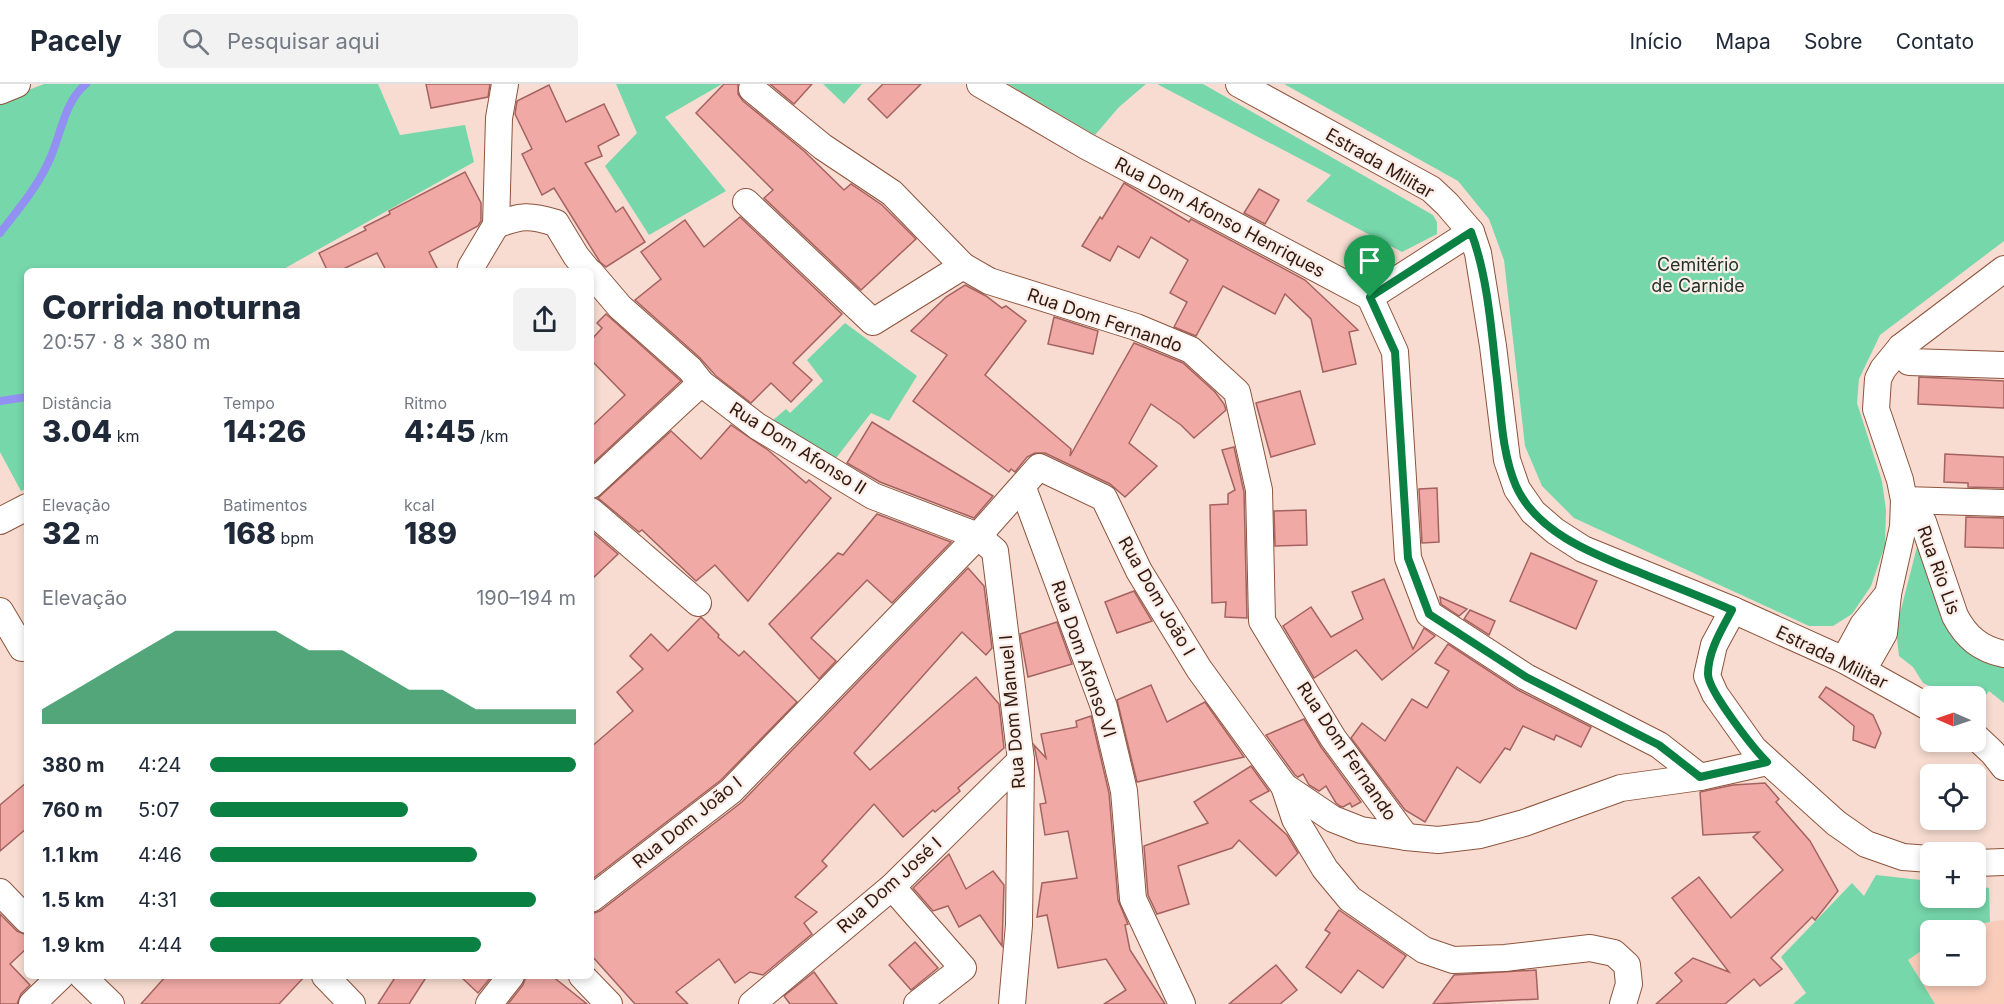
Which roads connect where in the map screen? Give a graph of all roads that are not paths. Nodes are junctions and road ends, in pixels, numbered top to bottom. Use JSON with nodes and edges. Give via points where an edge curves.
{"nodes":[{"id":1,"x":17,"y":84,"type":"edge"},
{"id":2,"x":505,"y":84,"type":"edge"},
{"id":3,"x":980,"y":84,"type":"edge"},
{"id":4,"x":1239,"y":84,"type":"edge"},
{"id":5,"x":752,"y":89,"type":"dead end"},
{"id":6,"x":0,"y":91,"type":"edge"},
{"id":7,"x":746,"y":202,"type":"dead end"},
{"id":8,"x":496,"y":225,"type":"junction"},
{"id":9,"x":1471,"y":232,"type":"junction"},
{"id":10,"x":963,"y":266,"type":"junction"},
{"id":11,"x":471,"y":268,"type":"edge"},
{"id":12,"x":586,"y":268,"type":"edge"},
{"id":13,"x":2004,"y":269,"type":"edge"},
{"id":14,"x":594,"y":277,"type":"edge"},
{"id":15,"x":1370,"y":297,"type":"junction"},
{"id":16,"x":1901,"y":347,"type":"junction"},
{"id":17,"x":2004,"y":365,"type":"edge"},
{"id":18,"x":700,"y":383,"type":"junction"},
{"id":19,"x":594,"y":482,"type":"edge"},
{"id":20,"x":1023,"y":488,"type":"junction"},
{"id":21,"x":1904,"y":500,"type":"junction"},
{"id":22,"x":2004,"y":503,"type":"edge"},
{"id":23,"x":24,"y":509,"type":"edge"},
{"id":24,"x":594,"y":514,"type":"edge"},
{"id":25,"x":0,"y":521,"type":"edge"},
{"id":26,"x":978,"y":536,"type":"junction"},
{"id":27,"x":698,"y":603,"type":"dead end"},
{"id":28,"x":0,"y":610,"type":"edge"},
{"id":29,"x":1732,"y":610,"type":"junction"},
{"id":30,"x":22,"y":648,"type":"dead end"},
{"id":31,"x":2004,"y":654,"type":"edge"},
{"id":32,"x":1854,"y":665,"type":"junction"},
{"id":33,"x":1920,"y":702,"type":"edge"},
{"id":34,"x":1986,"y":746,"type":"edge"},
{"id":35,"x":1021,"y":760,"type":"junction"},
{"id":36,"x":1767,"y":762,"type":"junction"},
{"id":37,"x":2004,"y":767,"type":"edge"},
{"id":38,"x":1700,"y":777,"type":"junction"},
{"id":39,"x":1284,"y":786,"type":"junction"},
{"id":40,"x":1406,"y":837,"type":"junction"},
{"id":41,"x":1920,"y":858,"type":"edge"},
{"id":42,"x":1986,"y":862,"type":"edge"},
{"id":43,"x":2004,"y":862,"type":"edge"},
{"id":44,"x":892,"y":887,"type":"junction"},
{"id":45,"x":0,"y":892,"type":"edge"},
{"id":46,"x":594,"y":897,"type":"edge"},
{"id":47,"x":24,"y":917,"type":"edge"},
{"id":48,"x":58,"y":979,"type":"edge"},
{"id":49,"x":85,"y":979,"type":"edge"},
{"id":50,"x":328,"y":979,"type":"edge"},
{"id":51,"x":509,"y":979,"type":"edge"},
{"id":52,"x":585,"y":979,"type":"edge"},
{"id":53,"x":1626,"y":994,"type":"edge"},
{"id":54,"x":32,"y":1004,"type":"edge"},
{"id":55,"x":111,"y":1004,"type":"edge"},
{"id":56,"x":352,"y":1004,"type":"edge"},
{"id":57,"x":489,"y":1004,"type":"edge"},
{"id":58,"x":609,"y":1004,"type":"edge"},
{"id":59,"x":752,"y":1004,"type":"edge"},
{"id":60,"x":917,"y":1004,"type":"edge"},
{"id":61,"x":1012,"y":1004,"type":"edge"},
{"id":62,"x":1182,"y":1004,"type":"edge"}],
"edges":[{"from":1,"to":6,"type":"street"},
{"from":2,"to":8,"type":"street","via":[[499,118]]},
{"from":3,"to":15,"type":"street","name":"Rua Dom Afonso Henriques","via":[[1086,146]]},
{"from":4,"to":9,"type":"street","name":"Estrada Militar","via":[[1431,189]]},
{"from":5,"to":10,"type":"street","name":"Rua Dom Fernando","via":[[823,147],[892,193]]},
{"from":7,"to":10,"type":"street","via":[[873,322]]},
{"from":8,"to":11,"type":"street"},
{"from":8,"to":12,"type":"street","name":"Rua Dom Afonso II","via":[[534,216],[556,223]]},
{"from":9,"to":15,"type":"street"},
{"from":9,"to":29,"type":"street","name":"Estrada Militar","via":[[1479,253],[1507,460],[1517,489],[1533,512],[1583,549]]},
{"from":10,"to":40,"type":"street","name":"Rua Dom Fernando","via":[[989,281],[1136,327],[1191,350],[1237,392],[1259,490],[1262,621],[1333,738]]},
{"from":13,"to":16,"type":"street"},
{"from":14,"to":18,"type":"street","name":"Rua Dom Afonso II","via":[[620,307],[690,369]]},
{"from":15,"to":38,"type":"street","via":[[1395,352],[1408,558],[1429,614],[1526,677],[1659,745]]},
{"from":16,"to":17,"type":"street","via":[[1909,362]]},
{"from":16,"to":21,"type":"street","via":[[1878,379],[1876,409]]},
{"from":18,"to":19,"type":"street"},
{"from":18,"to":26,"type":"street","name":"Rua Dom Afonso II","via":[[757,426],[873,496]]},
{"from":20,"to":26,"type":"street","name":"Rua Dom João I"},
{"from":20,"to":39,"type":"street","name":"Rua Dom João I","via":[[1039,467],[1104,498],[1139,571],[1199,669]]},
{"from":20,"to":62,"type":"street","name":"Rua Dom Afonso VI","via":[[1104,708],[1124,790],[1133,899]]},
{"from":21,"to":22,"type":"street"},
{"from":21,"to":31,"type":"street","name":"Rua Rio Lis","via":[[1923,522],[1961,628],[1980,646]]},
{"from":21,"to":32,"type":"street","via":[[1901,543],[1888,594],[1884,633]]},
{"from":23,"to":25,"type":"street"},
{"from":24,"to":27,"type":"street"},
{"from":26,"to":35,"type":"street","name":"Rua Dom Manuel I","via":[[995,551]]},
{"from":26,"to":46,"type":"street","name":"Rua Dom João I","via":[[730,791]]},
{"from":28,"to":30,"type":"street"},
{"from":29,"to":32,"type":"street","name":"Estrada Militar"},
{"from":29,"to":36,"type":"street","via":[[1714,645],[1707,676],[1715,694]]},
{"from":32,"to":33,"type":"street","name":"Estrada Militar"},
{"from":34,"to":37,"type":"street"},
{"from":35,"to":44,"type":"street","name":"Rua Dom José I"},
{"from":35,"to":61,"type":"street","name":"Rua Dom Manuel I","via":[[1019,925]]},
{"from":36,"to":38,"type":"street","name":"Rua Dom João I"},
{"from":36,"to":41,"type":"street","via":[[1866,844],[1903,857]]},
{"from":38,"to":40,"type":"street","name":"Rua Dom João I","via":[[1621,788],[1480,835],[1438,840]]},
{"from":39,"to":40,"type":"street","name":"Rua Dom João I","via":[[1333,819],[1361,830]]},
{"from":39,"to":53,"type":"street","via":[[1295,819],[1325,870],[1350,899],[1424,950],[1453,960],[1590,948],[1614,953],[1627,965]]},
{"from":42,"to":43,"type":"street"},
{"from":44,"to":59,"type":"street","name":"Rua Dom José I"},
{"from":44,"to":60,"type":"street","via":[[963,968]]},
{"from":45,"to":47,"type":"street"},
{"from":48,"to":54,"type":"street"},
{"from":49,"to":55,"type":"street"},
{"from":50,"to":56,"type":"street"},
{"from":51,"to":57,"type":"street"},
{"from":52,"to":58,"type":"street"}]}
